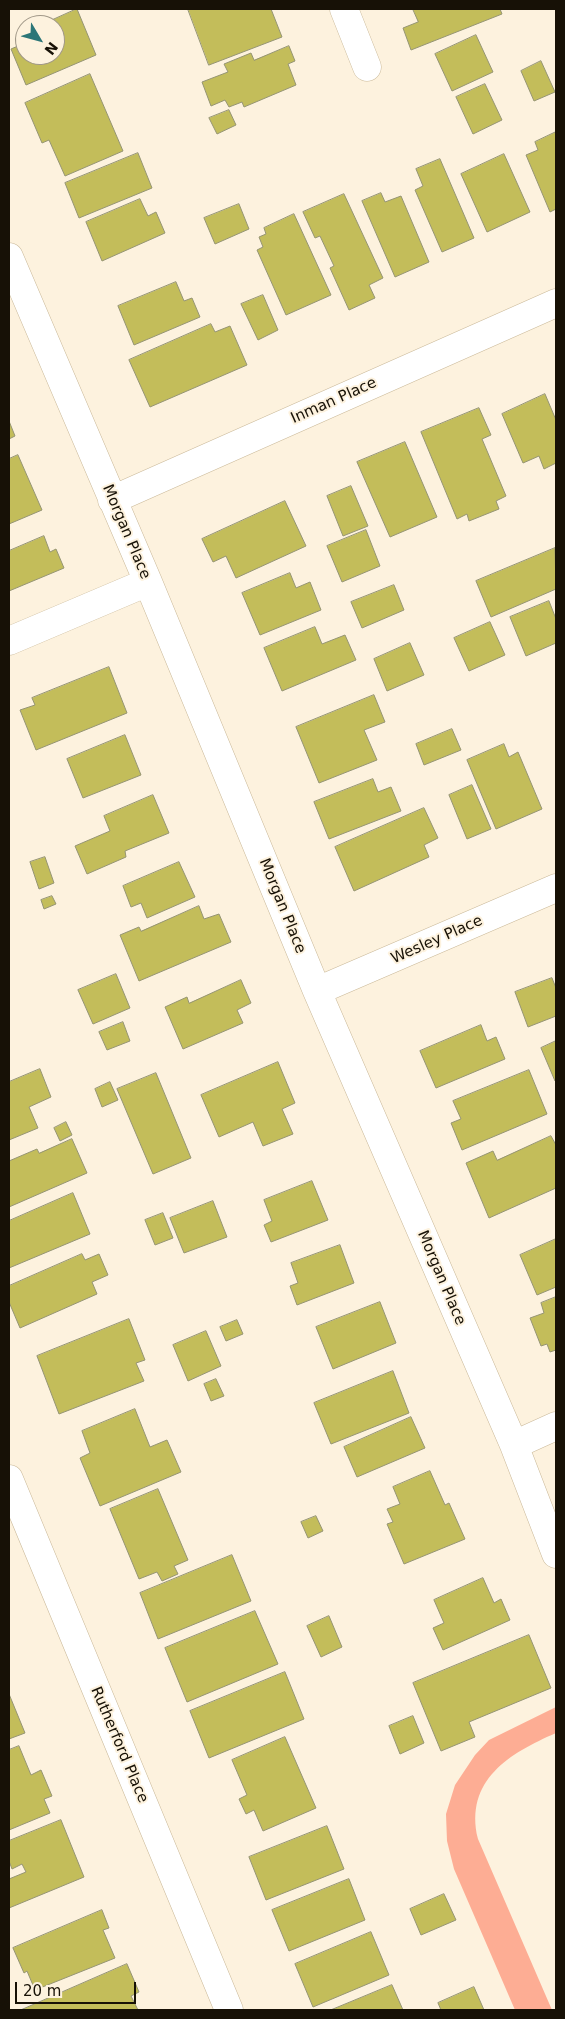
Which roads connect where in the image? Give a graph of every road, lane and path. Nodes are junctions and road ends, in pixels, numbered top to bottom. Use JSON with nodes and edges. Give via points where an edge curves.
{"nodes":[{"id":1,"x":344,"y":9,"type":"edge"},
{"id":2,"x":366,"y":67,"type":"dead end"},
{"id":3,"x":9,"y":257,"type":"edge"},
{"id":4,"x":556,"y":303,"type":"edge"},
{"id":5,"x":112,"y":500,"type":"junction"},
{"id":6,"x":148,"y":582,"type":"junction"},
{"id":7,"x":9,"y":640,"type":"edge"},
{"id":8,"x":556,"y":888,"type":"edge"},
{"id":9,"x":317,"y":992,"type":"junction"},
{"id":10,"x":556,"y":1426,"type":"edge"},
{"id":11,"x":514,"y":1445,"type":"junction"},
{"id":12,"x":9,"y":1479,"type":"edge"},
{"id":13,"x":556,"y":1554,"type":"edge"},
{"id":14,"x":229,"y":2010,"type":"edge"}],
"edges":[{"from":1,"to":2,"type":"street"},
{"from":3,"to":5,"type":"street","name":"Morgan Place"},
{"from":4,"to":5,"type":"street","name":"Inman Place"},
{"from":5,"to":6,"type":"street","name":"Morgan Place"},
{"from":6,"to":7,"type":"street"},
{"from":6,"to":9,"type":"street","name":"Morgan Place"},
{"from":8,"to":9,"type":"street","name":"Wesley Place"},
{"from":9,"to":11,"type":"street","name":"Morgan Place"},
{"from":10,"to":11,"type":"street"},
{"from":11,"to":13,"type":"street","name":"Morgan Place"},
{"from":12,"to":14,"type":"street","name":"Rutherford Place"}]}
